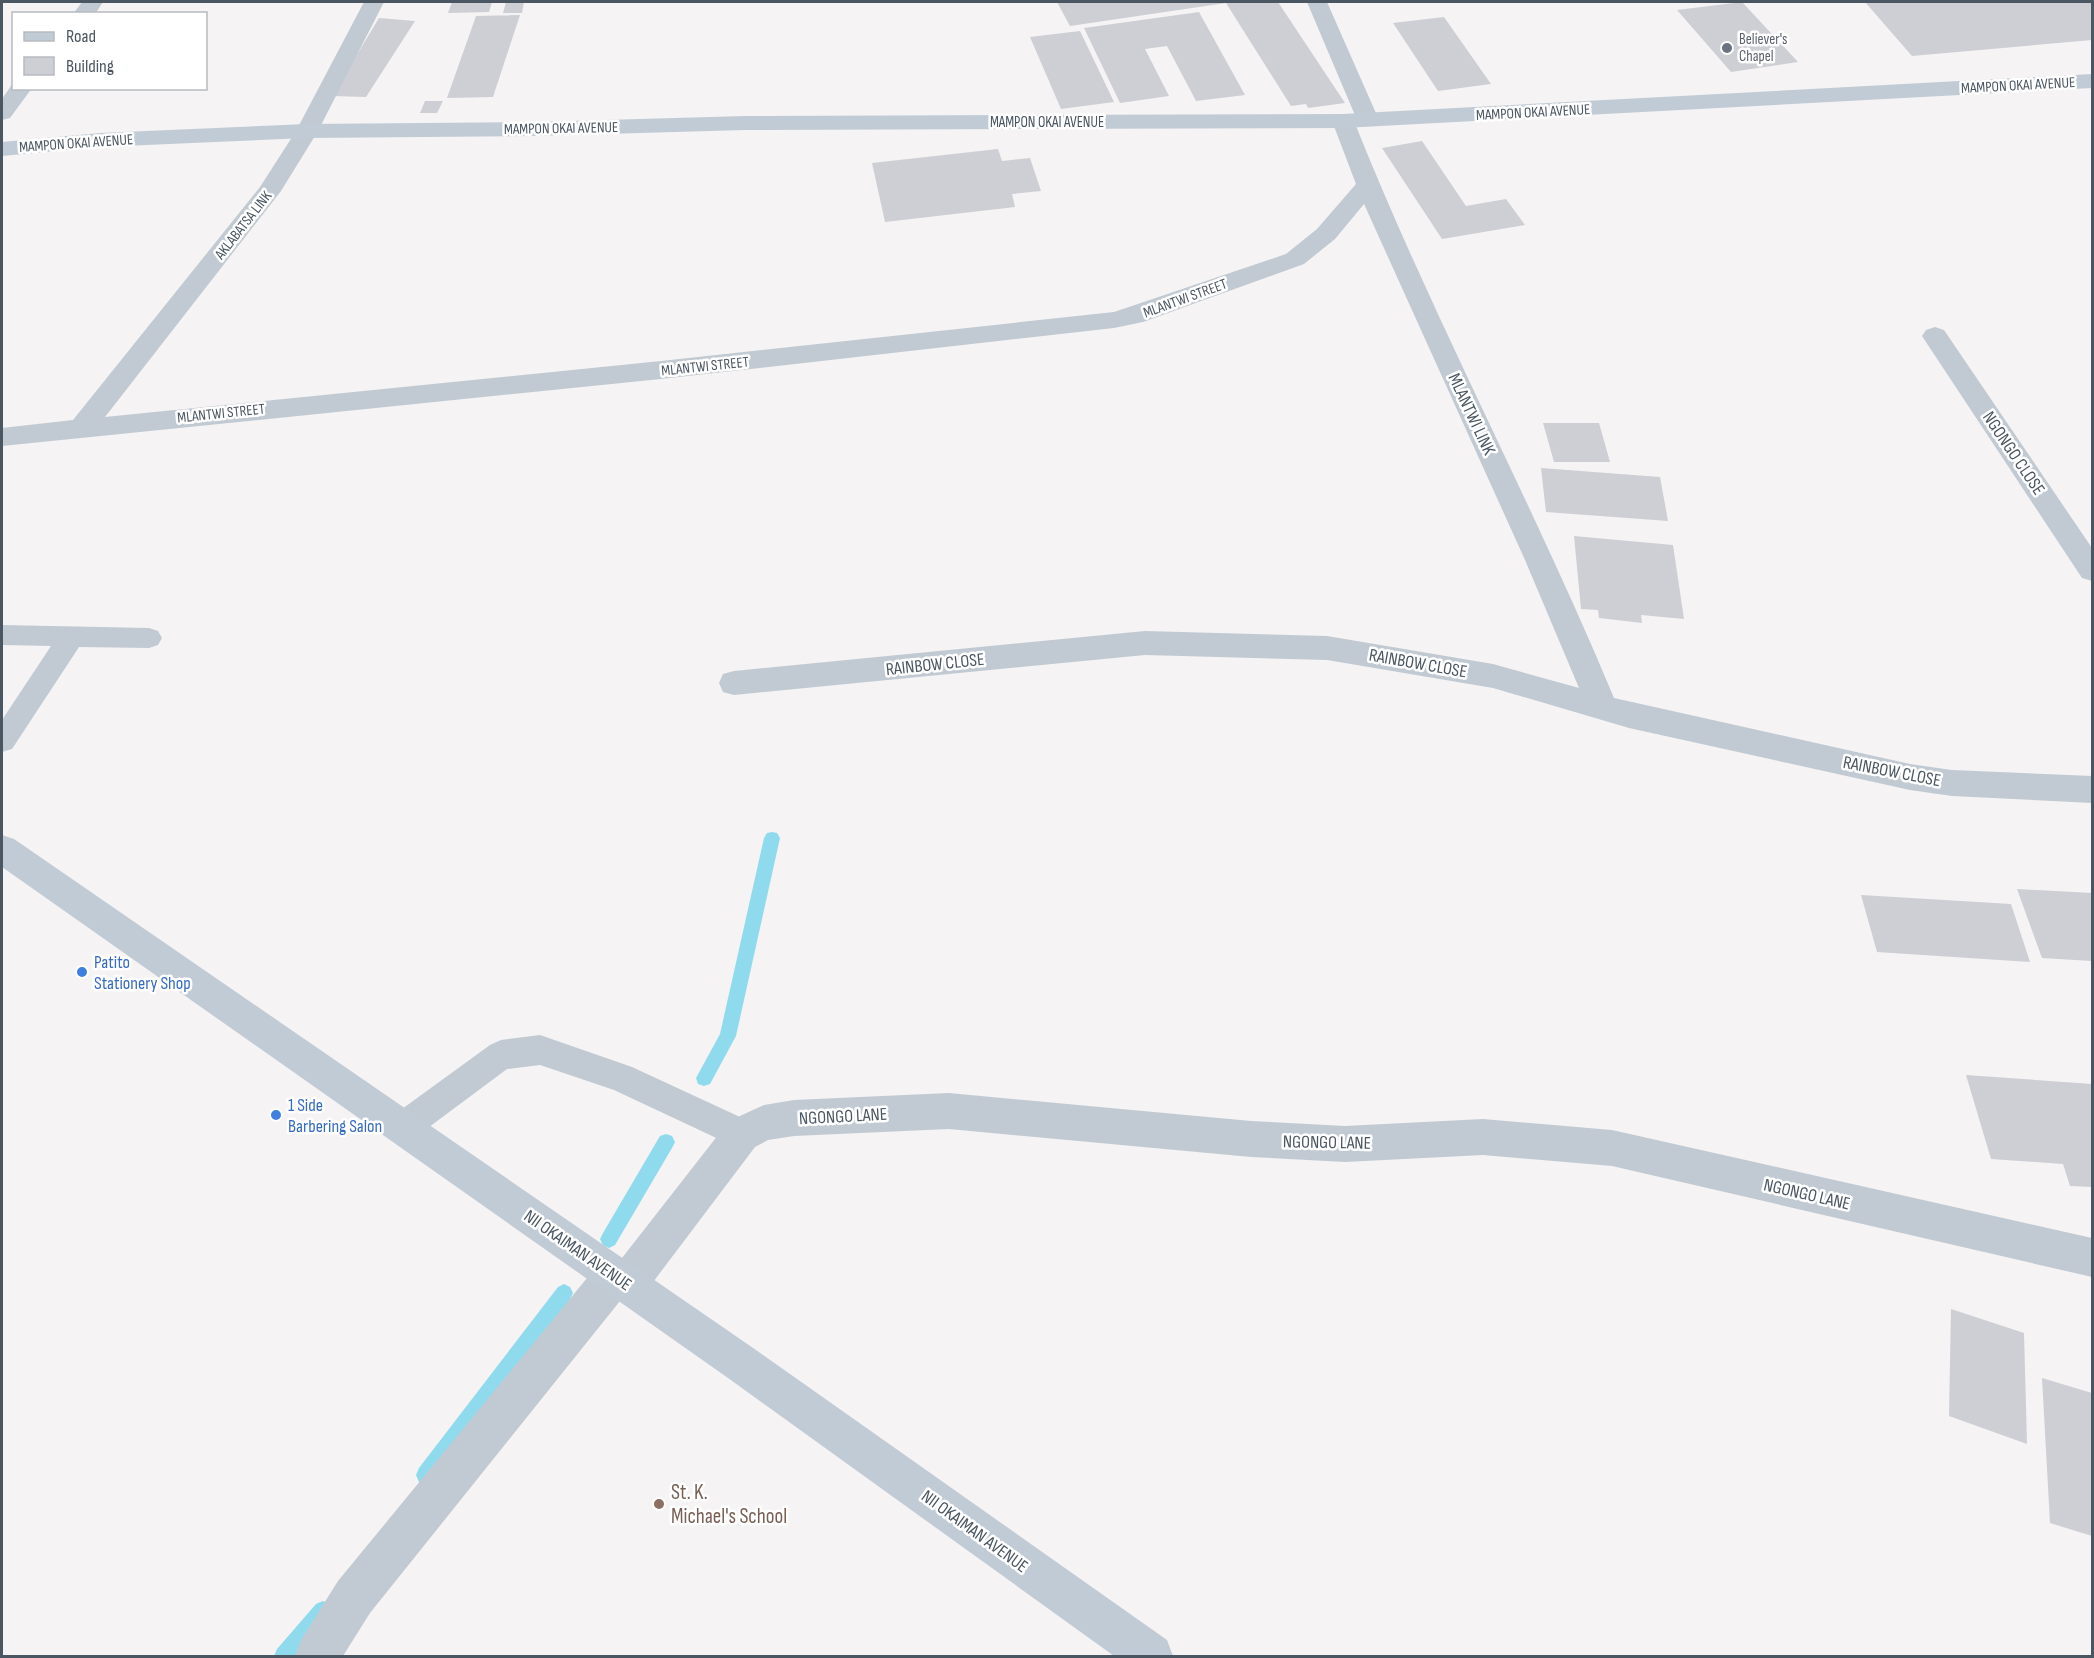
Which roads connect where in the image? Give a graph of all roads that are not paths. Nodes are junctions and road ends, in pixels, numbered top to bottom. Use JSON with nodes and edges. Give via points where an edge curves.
{"nodes":[{"id":1,"x":374,"y":2,"type":"edge"},
{"id":2,"x":1317,"y":2,"type":"edge"},
{"id":3,"x":2092,"y":81,"type":"edge"},
{"id":4,"x":19,"y":90,"type":"edge"},
{"id":5,"x":2,"y":113,"type":"edge"},
{"id":6,"x":1368,"y":120,"type":"junction"},
{"id":7,"x":1343,"y":121,"type":"junction"},
{"id":8,"x":307,"y":131,"type":"junction"},
{"id":9,"x":2,"y":148,"type":"edge"},
{"id":10,"x":1367,"y":185,"type":"junction"},
{"id":11,"x":1935,"y":336,"type":"dead end"},
{"id":12,"x":82,"y":428,"type":"junction"},
{"id":13,"x":2,"y":437,"type":"edge"},
{"id":14,"x":2092,"y":570,"type":"edge"},
{"id":15,"x":2,"y":635,"type":"edge"},
{"id":16,"x":73,"y":635,"type":"junction"},
{"id":17,"x":148,"y":638,"type":"dead end"},
{"id":18,"x":734,"y":683,"type":"dead end"},
{"id":19,"x":1602,"y":707,"type":"junction"},
{"id":20,"x":2,"y":741,"type":"edge"},
{"id":21,"x":2092,"y":790,"type":"edge"},
{"id":22,"x":2,"y":849,"type":"edge"},
{"id":23,"x":402,"y":1128,"type":"junction"},
{"id":24,"x":742,"y":1134,"type":"junction"},
{"id":25,"x":2092,"y":1258,"type":"edge"},
{"id":26,"x":621,"y":1280,"type":"junction"},
{"id":27,"x":317,"y":1656,"type":"edge"},
{"id":28,"x":1151,"y":1656,"type":"edge"}],
"edges":[{"from":1,"to":8,"type":"street","name":"AKLABATSA LINK"},
{"from":2,"to":6,"type":"street"},
{"from":3,"to":6,"type":"street","name":"MAMPON OKAI AVENUE"},
{"from":4,"to":5,"type":"street"},
{"from":6,"to":7,"type":"street","name":"MAMPON OKAI AVENUE"},
{"from":7,"to":8,"type":"street","name":"MAMPON OKAI AVENUE","via":[[745,123]]},
{"from":7,"to":10,"type":"street","name":"MLANTWI LINK"},
{"from":8,"to":9,"type":"street","name":"MAMPON OKAI AVENUE"},
{"from":8,"to":12,"type":"street","name":"AKLABATSA LINK","via":[[269,192]]},
{"from":10,"to":12,"type":"street","name":"MLANTWI STREET","via":[[1326,234],[1295,259],[1114,320]]},
{"from":10,"to":19,"type":"street","name":"MLANTWI LINK","via":[[1393,248],[1542,559]]},
{"from":11,"to":14,"type":"street","name":"NGONGO CLOSE"},
{"from":12,"to":13,"type":"street","name":"MLANTWI STREET"},
{"from":15,"to":16,"type":"lane"},
{"from":16,"to":17,"type":"lane"},
{"from":16,"to":20,"type":"lane"},
{"from":18,"to":19,"type":"street","name":"RAINBOW CLOSE","via":[[1144,643],[1328,648],[1493,676]]},
{"from":19,"to":21,"type":"street","name":"RAINBOW CLOSE","via":[[1910,777]]},
{"from":22,"to":23,"type":"street","name":"NII OKAIMAN AVENUE"},
{"from":23,"to":24,"type":"lane","via":[[501,1055],[540,1050],[621,1078]]},
{"from":23,"to":26,"type":"street","name":"NII OKAIMAN AVENUE"},
{"from":24,"to":25,"type":"street","name":"NGONGO LANE","via":[[764,1123],[794,1118],[949,1111],[1333,1144],[1483,1137],[1612,1148]]},
{"from":24,"to":26,"type":"street","name":"NGONGO LANE"},
{"from":26,"to":27,"type":"street","name":"NGONGO LANE","via":[[354,1597]]},
{"from":26,"to":28,"type":"street","name":"NII OKAIMAN AVENUE"}]}
